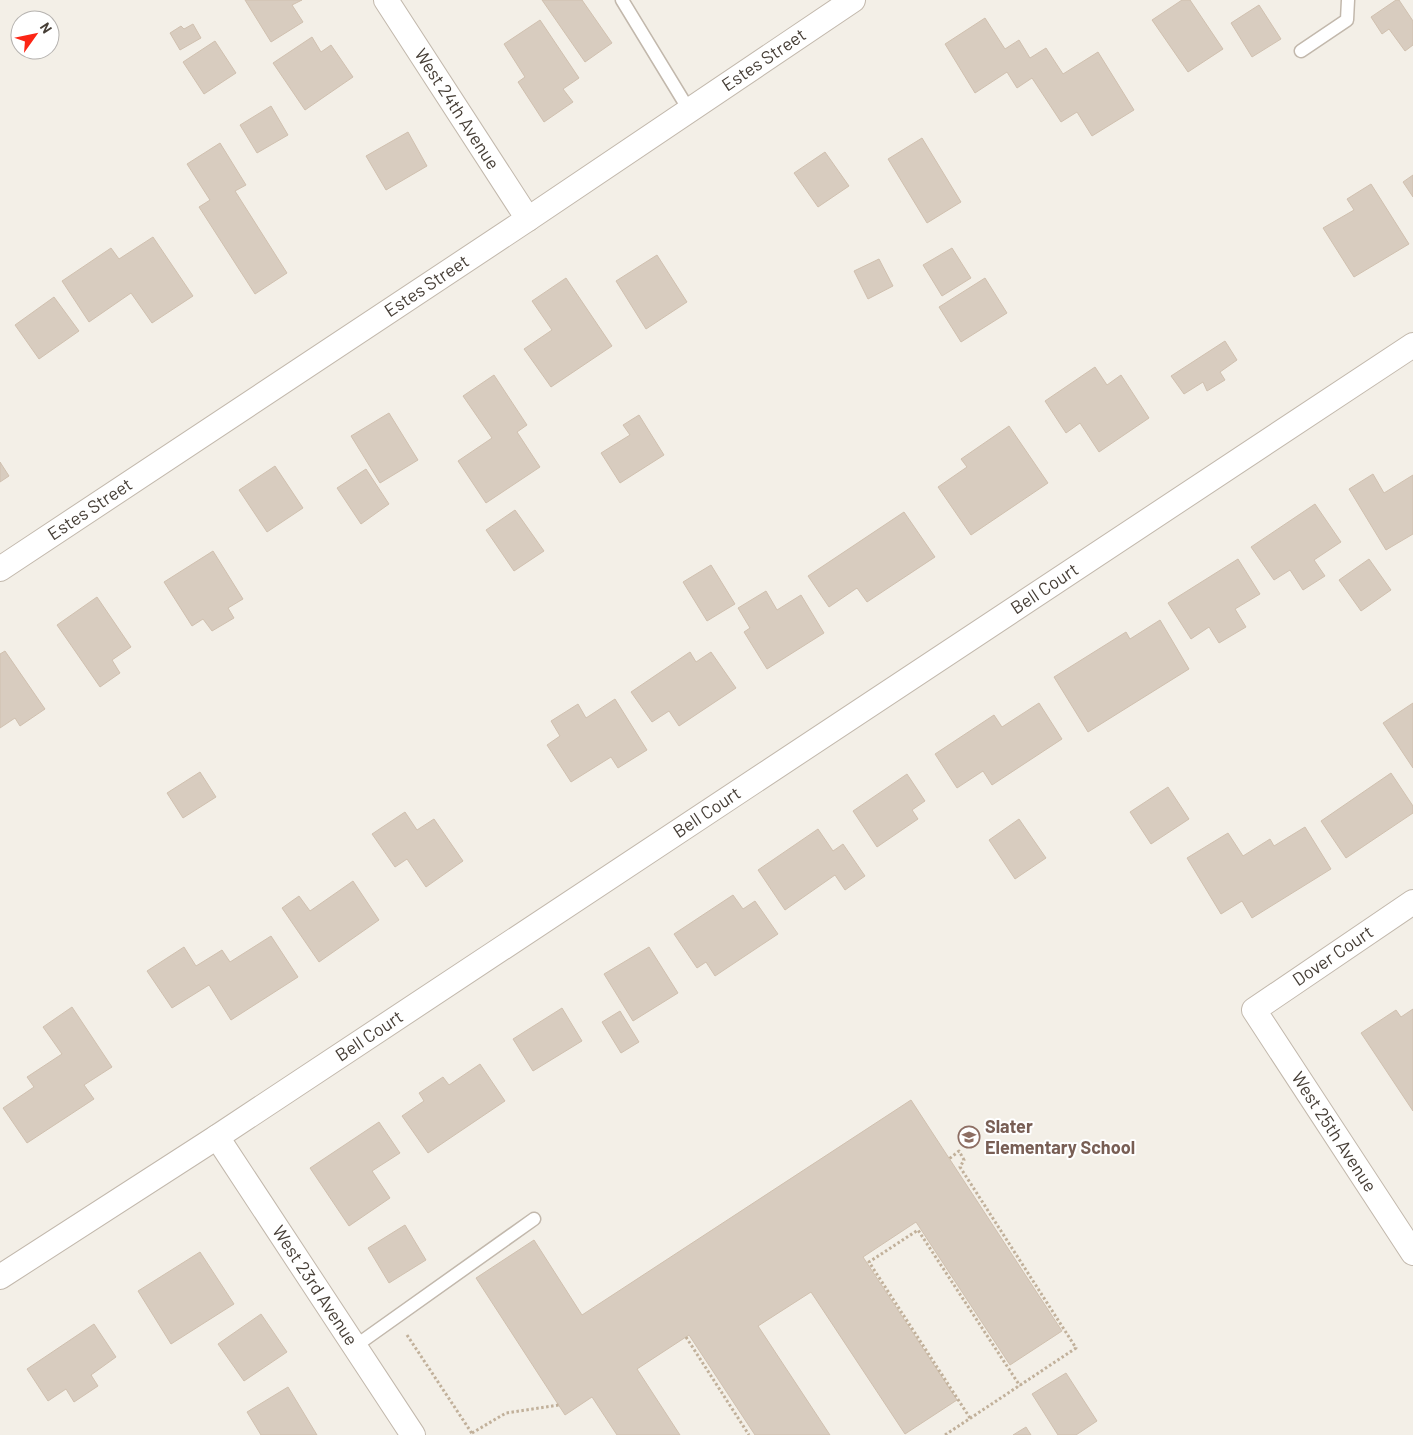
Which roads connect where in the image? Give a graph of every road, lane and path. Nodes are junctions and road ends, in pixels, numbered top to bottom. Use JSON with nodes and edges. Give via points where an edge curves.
{"nodes":[{"id":1,"x":386,"y":0,"type":"edge"},
{"id":2,"x":622,"y":0,"type":"edge"},
{"id":3,"x":853,"y":0,"type":"edge"},
{"id":4,"x":1348,"y":0,"type":"edge"},
{"id":5,"x":1301,"y":52,"type":"dead end"},
{"id":6,"x":689,"y":110,"type":"junction"},
{"id":7,"x":528,"y":219,"type":"junction"},
{"id":8,"x":1413,"y":345,"type":"edge"},
{"id":9,"x":0,"y":569,"type":"edge"},
{"id":10,"x":1413,"y":902,"type":"edge"},
{"id":11,"x":1254,"y":1010,"type":"joint"},
{"id":12,"x":217,"y":1137,"type":"junction"},
{"id":13,"x":949,"y":1158,"type":"dead end"},
{"id":14,"x":534,"y":1219,"type":"dead end"},
{"id":15,"x":1413,"y":1253,"type":"edge"},
{"id":16,"x":0,"y":1277,"type":"edge"},
{"id":17,"x":396,"y":1317,"type":"junction"},
{"id":18,"x":686,"y":1337,"type":"dead end"},
{"id":19,"x":354,"y":1347,"type":"junction"},
{"id":20,"x":1020,"y":1386,"type":"junction"},
{"id":21,"x":559,"y":1405,"type":"dead end"},
{"id":22,"x":970,"y":1418,"type":"junction"},
{"id":23,"x":472,"y":1434,"type":"edge"},
{"id":24,"x":413,"y":1435,"type":"edge"},
{"id":25,"x":749,"y":1435,"type":"edge"},
{"id":26,"x":945,"y":1435,"type":"edge"}],
"edges":[{"from":1,"to":7,"type":"street","name":"West 24th Avenue"},
{"from":2,"to":6,"type":"lane"},
{"from":3,"to":6,"type":"street","name":"Estes Street"},
{"from":4,"to":5,"type":"lane","via":[[1347,20]]},
{"from":6,"to":7,"type":"street","name":"Estes Street"},
{"from":7,"to":9,"type":"street","name":"Estes Street"},
{"from":8,"to":12,"type":"street","name":"Bell Court"},
{"from":10,"to":11,"type":"street","name":"Dover Court"},
{"from":11,"to":15,"type":"street","name":"West 25th Avenue"},
{"from":12,"to":16,"type":"street","name":"Bell Court"},
{"from":12,"to":19,"type":"street","name":"West 23rd Avenue"},
{"from":13,"to":20,"type":"path","via":[[959,1152],[964,1160],[960,1167],[1076,1348]]},
{"from":14,"to":17,"type":"lane"},
{"from":17,"to":19,"type":"lane"},
{"from":17,"to":23,"type":"path"},
{"from":18,"to":25,"type":"path"},
{"from":19,"to":24,"type":"street","name":"West 23rd Avenue"},
{"from":20,"to":22,"type":"path"},
{"from":20,"to":22,"type":"path","via":[[918,1230],[877,1256],[869,1262]]},
{"from":21,"to":23,"type":"path","via":[[506,1414]]},
{"from":22,"to":26,"type":"path"}]}
